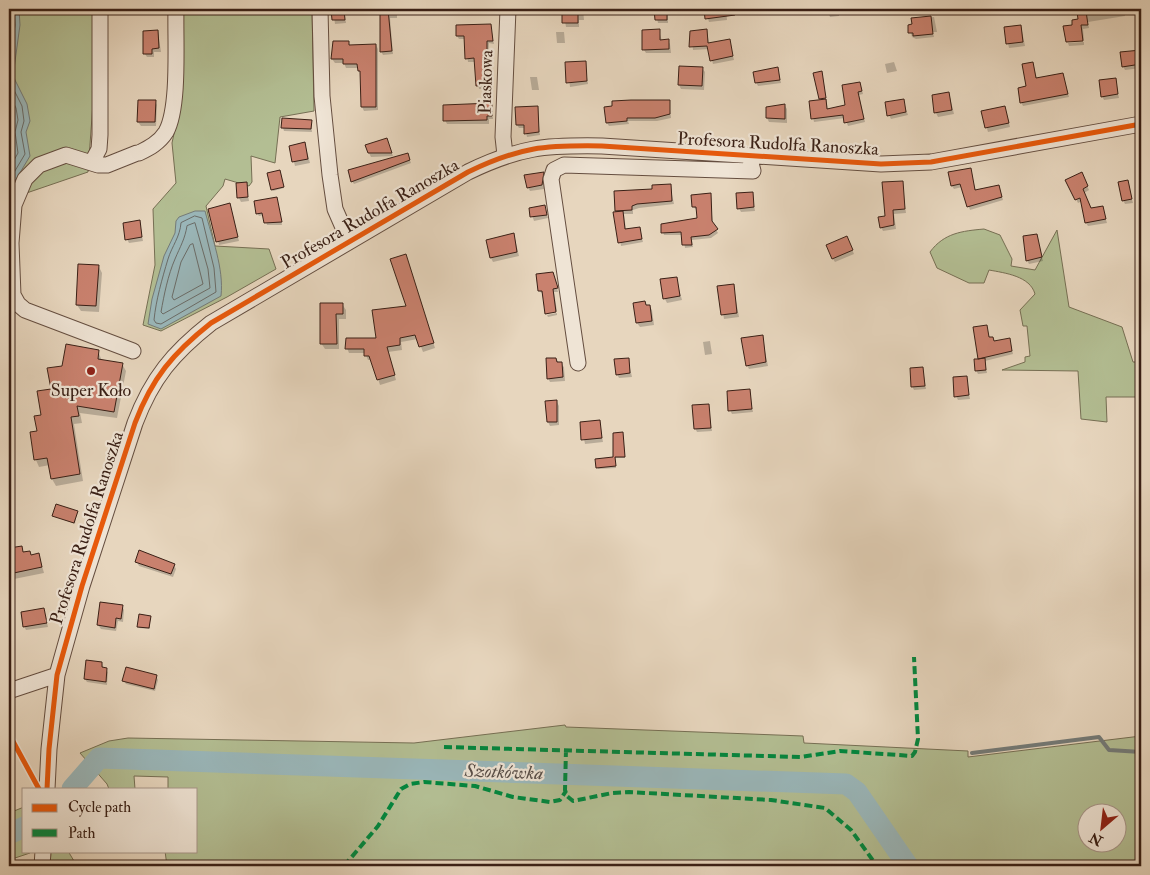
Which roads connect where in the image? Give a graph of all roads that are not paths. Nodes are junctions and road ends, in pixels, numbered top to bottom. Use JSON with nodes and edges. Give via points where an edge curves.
{"nodes":[{"id":1,"x":100,"y":9,"type":"edge"},
{"id":2,"x":176,"y":9,"type":"edge"},
{"id":3,"x":320,"y":9,"type":"edge"},
{"id":4,"x":508,"y":9,"type":"edge"},
{"id":5,"x":1141,"y":124,"type":"edge"},
{"id":6,"x":505,"y":156,"type":"junction"},
{"id":7,"x":749,"y":156,"type":"junction"},
{"id":8,"x":92,"y":162,"type":"junction"},
{"id":9,"x":352,"y":239,"type":"junction"},
{"id":10,"x":133,"y":351,"type":"dead end"},
{"id":11,"x":578,"y":363,"type":"dead end"},
{"id":12,"x":58,"y":675,"type":"junction"},
{"id":13,"x":11,"y":685,"type":"edge"},
{"id":14,"x":47,"y":788,"type":"edge"},
{"id":15,"x":43,"y":852,"type":"edge"},
{"id":16,"x":42,"y":866,"type":"edge"}],
"edges":[{"from":1,"to":8,"type":"street","via":[[100,135]]},
{"from":2,"to":8,"type":"street","via":[[169,123],[157,143],[138,153],[107,165]]},
{"from":3,"to":9,"type":"street","name":"Profesora Rudolfa Ranoszka","via":[[322,96],[330,175],[335,209]]},
{"from":4,"to":6,"type":"street","name":"Piaskowa"},
{"from":5,"to":7,"type":"street","name":"Profesora Rudolfa Ranoszka","via":[[931,162],[881,164]]},
{"from":6,"to":7,"type":"street","name":"Profesora Rudolfa Ranoszka","via":[[556,145]]},
{"from":6,"to":9,"type":"street","name":"Profesora Rudolfa Ranoszka","via":[[468,172]]},
{"from":7,"to":11,"type":"street","name":"Profesora Rudolfa Ranoszka","via":[[753,172],[564,165],[554,170],[551,179]]},
{"from":8,"to":10,"type":"street","via":[[66,155],[39,165],[25,179],[11,217],[13,295],[25,310]]},
{"from":9,"to":12,"type":"street","name":"Profesora Rudolfa Ranoszka","via":[[211,323],[188,341],[157,377],[144,397],[122,461],[66,639]]},
{"from":12,"to":13,"type":"street"},
{"from":12,"to":14,"type":"street","name":"Profesora Rudolfa Ranoszka"},
{"from":15,"to":16,"type":"street"}]}
